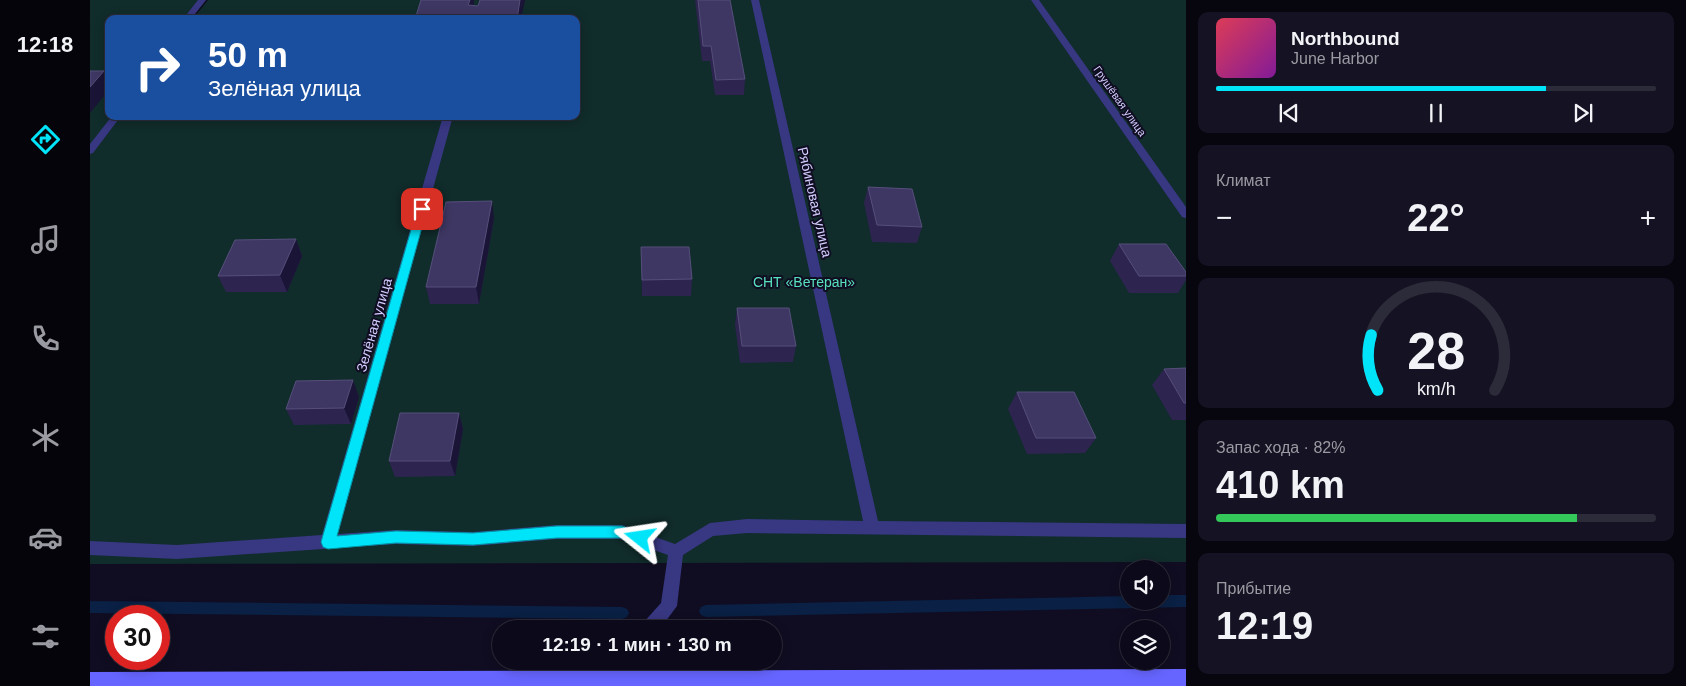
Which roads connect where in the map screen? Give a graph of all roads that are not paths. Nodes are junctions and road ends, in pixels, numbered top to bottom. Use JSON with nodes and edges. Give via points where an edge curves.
{"nodes":[{"id":1,"x":202,"y":0,"type":"edge"},
{"id":2,"x":209,"y":0,"type":"edge"},
{"id":3,"x":755,"y":0,"type":"edge"},
{"id":4,"x":1035,"y":0,"type":"edge"},
{"id":5,"x":190,"y":15,"type":"edge"},
{"id":6,"x":197,"y":15,"type":"edge"},
{"id":7,"x":107,"y":120,"type":"edge"},
{"id":8,"x":114,"y":120,"type":"edge"},
{"id":9,"x":447,"y":120,"type":"edge"},
{"id":10,"x":90,"y":141,"type":"edge"},
{"id":11,"x":90,"y":151,"type":"edge"},
{"id":12,"x":1186,"y":215,"type":"edge"},
{"id":13,"x":872,"y":528,"type":"junction"},
{"id":14,"x":1186,"y":531,"type":"edge"},
{"id":15,"x":328,"y":542,"type":"junction"},
{"id":16,"x":90,"y":548,"type":"edge"},
{"id":17,"x":676,"y":551,"type":"junction"},
{"id":18,"x":657,"y":620,"type":"edge"},
{"id":19,"x":588,"y":670,"type":"edge"},
{"id":20,"x":1186,"y":678,"type":"edge"},
{"id":21,"x":566,"y":680,"type":"junction"},
{"id":22,"x":90,"y":681,"type":"edge"}],
"edges":[{"from":1,"to":5,"type":"street"},
{"from":2,"to":6,"type":"street"},
{"from":3,"to":13,"type":"street","name":"Рябиновая улица"},
{"from":4,"to":12,"type":"street","name":"Грушёвая улица"},
{"from":7,"to":10,"type":"street"},
{"from":8,"to":11,"type":"street"},
{"from":9,"to":15,"type":"street","name":"Зелёная улица"},
{"from":13,"to":14,"type":"street"},
{"from":13,"to":17,"type":"street","via":[[747,526],[710,530]]},
{"from":15,"to":16,"type":"street","via":[[177,552]]},
{"from":15,"to":17,"type":"street","via":[[396,537],[473,539],[557,532],[622,532]]},
{"from":17,"to":18,"type":"street","via":[[669,606]]},
{"from":19,"to":21,"type":"street"},
{"from":20,"to":21,"type":"street"},
{"from":21,"to":22,"type":"street"}]}
